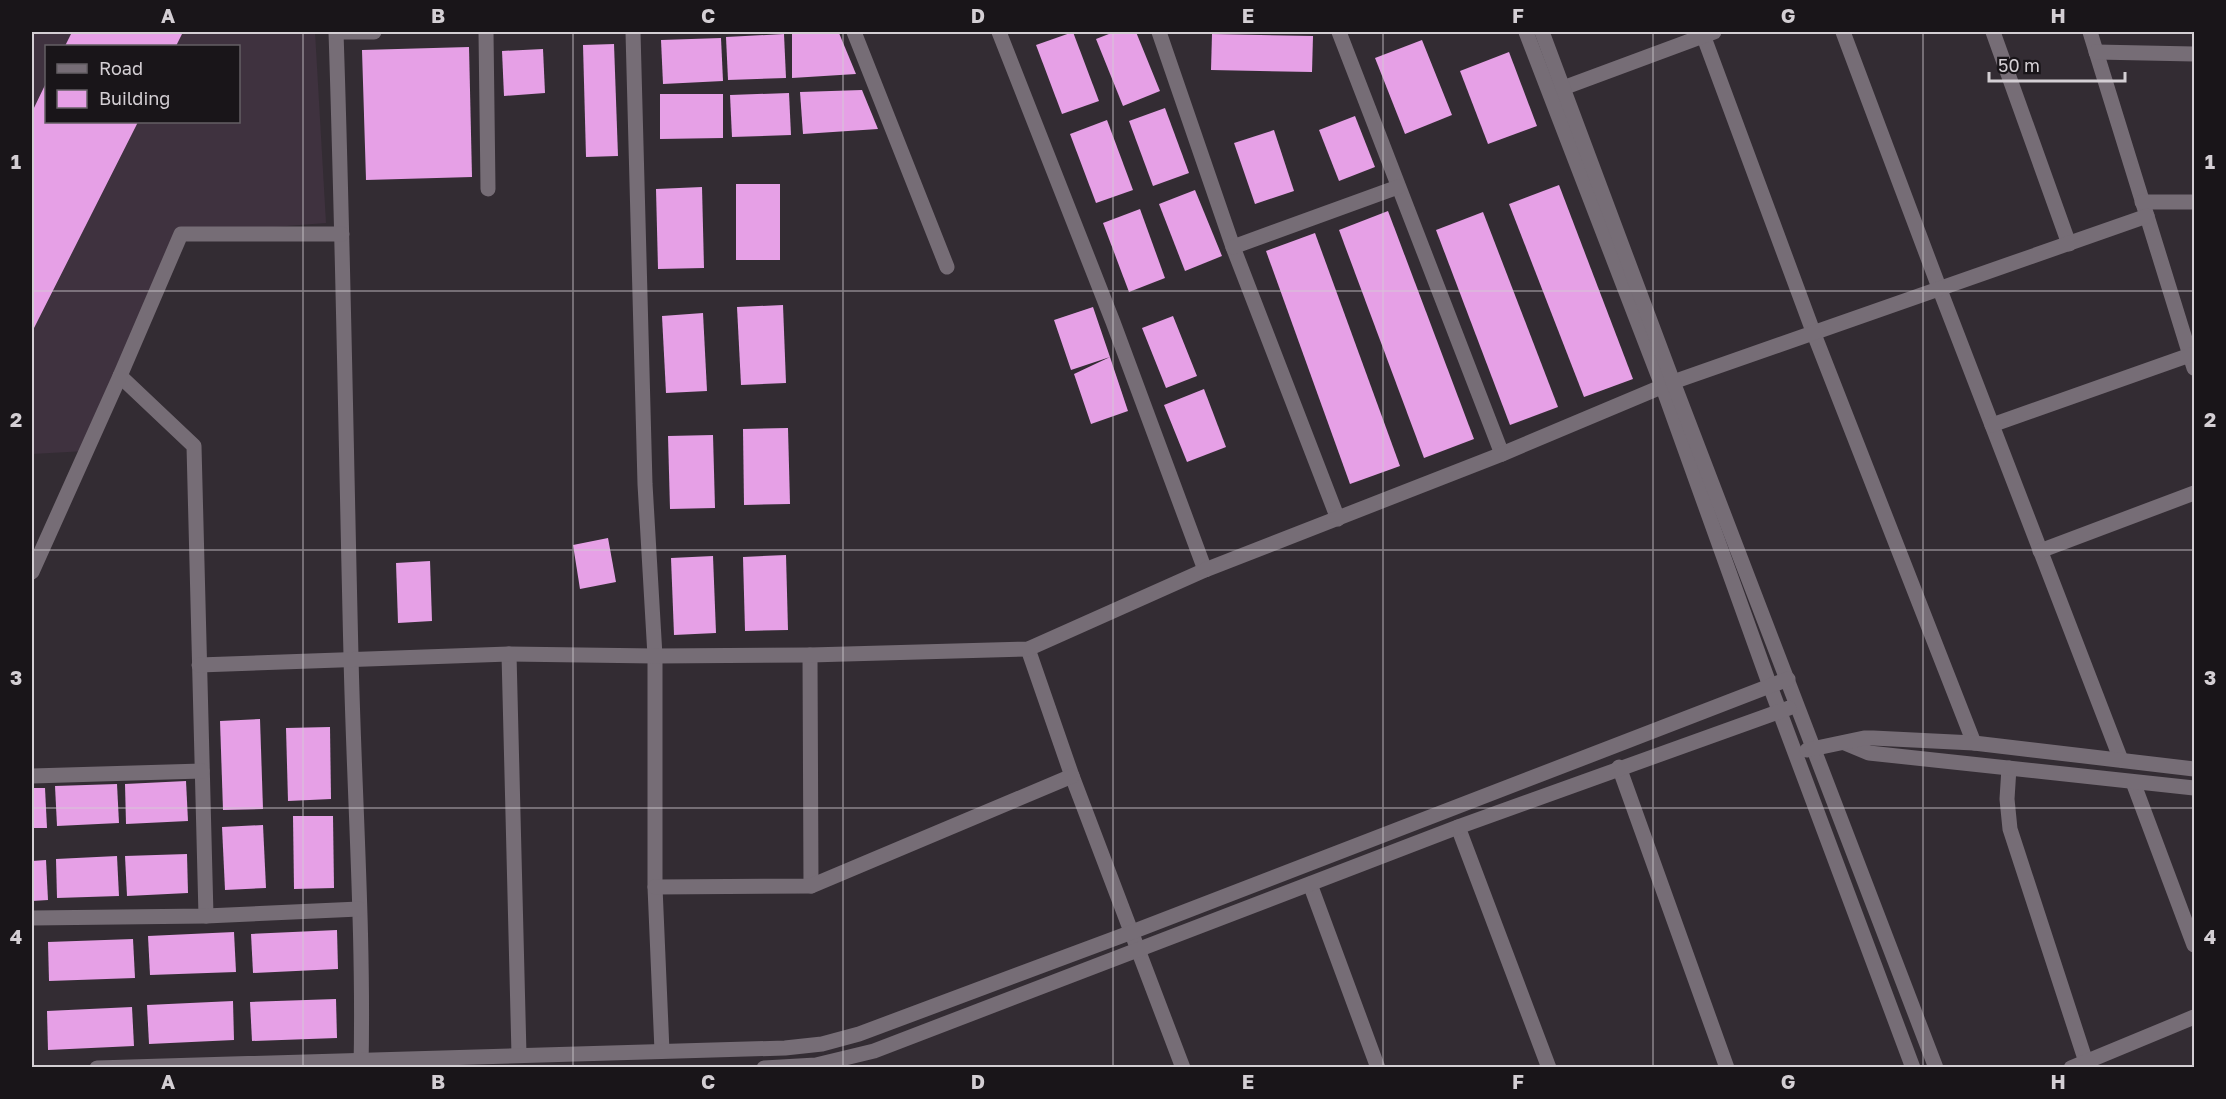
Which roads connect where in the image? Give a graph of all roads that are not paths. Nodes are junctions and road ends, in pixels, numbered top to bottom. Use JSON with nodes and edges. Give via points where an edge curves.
{"nodes":[{"id":1,"x":336,"y":32,"type":"edge"},
{"id":2,"x":374,"y":32,"type":"edge"},
{"id":3,"x":486,"y":32,"type":"edge"},
{"id":4,"x":633,"y":32,"type":"edge"},
{"id":5,"x":854,"y":32,"type":"edge"},
{"id":6,"x":999,"y":32,"type":"edge"},
{"id":7,"x":1159,"y":32,"type":"edge"},
{"id":8,"x":1340,"y":32,"type":"edge"},
{"id":9,"x":1526,"y":32,"type":"edge"},
{"id":10,"x":1542,"y":32,"type":"edge"},
{"id":11,"x":1843,"y":32,"type":"edge"},
{"id":12,"x":1994,"y":32,"type":"edge"},
{"id":13,"x":2090,"y":32,"type":"edge"},
{"id":14,"x":1706,"y":33,"type":"edge"},
{"id":15,"x":2096,"y":52,"type":"junction"},
{"id":16,"x":2194,"y":54,"type":"edge"},
{"id":17,"x":1563,"y":88,"type":"junction"},
{"id":18,"x":1398,"y":187,"type":"junction"},
{"id":19,"x":488,"y":189,"type":"dead end"},
{"id":20,"x":2194,"y":202,"type":"edge"},
{"id":21,"x":2145,"y":209,"type":"junction"},
{"id":22,"x":342,"y":234,"type":"junction"},
{"id":23,"x":2069,"y":244,"type":"junction"},
{"id":24,"x":1233,"y":247,"type":"junction"},
{"id":25,"x":947,"y":267,"type":"dead end"},
{"id":26,"x":1940,"y":290,"type":"junction"},
{"id":27,"x":1814,"y":334,"type":"junction"},
{"id":28,"x":2191,"y":351,"type":"edge"},
{"id":29,"x":120,"y":376,"type":"junction"},
{"id":30,"x":1668,"y":385,"type":"junction"},
{"id":31,"x":1992,"y":426,"type":"junction"},
{"id":32,"x":1502,"y":454,"type":"junction"},
{"id":33,"x":2194,"y":493,"type":"edge"},
{"id":34,"x":1338,"y":519,"type":"junction"},
{"id":35,"x":2040,"y":551,"type":"junction"},
{"id":36,"x":1205,"y":570,"type":"junction"},
{"id":37,"x":32,"y":572,"type":"edge"},
{"id":38,"x":1028,"y":649,"type":"junction"},
{"id":39,"x":509,"y":654,"type":"junction"},
{"id":40,"x":810,"y":655,"type":"junction"},
{"id":41,"x":655,"y":656,"type":"junction"},
{"id":42,"x":351,"y":659,"type":"junction"},
{"id":43,"x":199,"y":665,"type":"junction"},
{"id":44,"x":1788,"y":679,"type":"junction"},
{"id":45,"x":1770,"y":686,"type":"junction"},
{"id":46,"x":1798,"y":705,"type":"junction"},
{"id":47,"x":1780,"y":711,"type":"junction"},
{"id":48,"x":1845,"y":743,"type":"junction"},
{"id":49,"x":1974,"y":743,"type":"junction"},
{"id":50,"x":1814,"y":747,"type":"junction"},
{"id":51,"x":1795,"y":753,"type":"junction"},
{"id":52,"x":2121,"y":760,"type":"junction"},
{"id":53,"x":1619,"y":767,"type":"junction"},
{"id":54,"x":2009,"y":768,"type":"junction"},
{"id":55,"x":2194,"y":769,"type":"edge"},
{"id":56,"x":202,"y":771,"type":"junction"},
{"id":57,"x":32,"y":776,"type":"edge"},
{"id":58,"x":1072,"y":776,"type":"junction"},
{"id":59,"x":2133,"y":782,"type":"junction"},
{"id":60,"x":2194,"y":788,"type":"edge"},
{"id":61,"x":1458,"y":827,"type":"junction"},
{"id":62,"x":1310,"y":884,"type":"junction"},
{"id":63,"x":810,"y":886,"type":"junction"},
{"id":64,"x":655,"y":887,"type":"junction"},
{"id":65,"x":359,"y":909,"type":"junction"},
{"id":66,"x":206,"y":916,"type":"junction"},
{"id":67,"x":32,"y":918,"type":"edge"},
{"id":68,"x":1132,"y":932,"type":"junction"},
{"id":69,"x":2194,"y":945,"type":"edge"},
{"id":70,"x":1140,"y":951,"type":"junction"},
{"id":71,"x":2194,"y":1017,"type":"edge"},
{"id":72,"x":822,"y":1044,"type":"junction"},
{"id":73,"x":798,"y":1048,"type":"junction"},
{"id":74,"x":662,"y":1051,"type":"junction"},
{"id":75,"x":519,"y":1055,"type":"junction"},
{"id":76,"x":2086,"y":1062,"type":"junction"},
{"id":77,"x":308,"y":1064,"type":"edge"},
{"id":78,"x":361,"y":1064,"type":"edge"},
{"id":79,"x":829,"y":1065,"type":"edge"},
{"id":80,"x":804,"y":1067,"type":"edge"},
{"id":81,"x":97,"y":1068,"type":"edge"},
{"id":82,"x":764,"y":1068,"type":"edge"},
{"id":83,"x":1183,"y":1068,"type":"edge"},
{"id":84,"x":1378,"y":1068,"type":"edge"},
{"id":85,"x":1549,"y":1068,"type":"edge"},
{"id":86,"x":1727,"y":1068,"type":"edge"},
{"id":87,"x":1913,"y":1068,"type":"edge"},
{"id":88,"x":1936,"y":1068,"type":"edge"},
{"id":89,"x":2071,"y":1068,"type":"edge"}],
"edges":[{"from":1,"to":2,"type":"street"},
{"from":1,"to":22,"type":"street"},
{"from":3,"to":19,"type":"street"},
{"from":4,"to":41,"type":"street","via":[[645,484]]},
{"from":5,"to":25,"type":"street"},
{"from":6,"to":36,"type":"street"},
{"from":7,"to":24,"type":"street"},
{"from":8,"to":18,"type":"street"},
{"from":9,"to":30,"type":"street"},
{"from":10,"to":17,"type":"street"},
{"from":11,"to":26,"type":"street"},
{"from":12,"to":23,"type":"street"},
{"from":13,"to":15,"type":"street"},
{"from":14,"to":17,"type":"street"},
{"from":14,"to":27,"type":"street"},
{"from":15,"to":16,"type":"street"},
{"from":15,"to":21,"type":"street"},
{"from":17,"to":30,"type":"street"},
{"from":18,"to":24,"type":"street"},
{"from":18,"to":32,"type":"street"},
{"from":20,"to":21,"type":"street"},
{"from":21,"to":23,"type":"street"},
{"from":21,"to":28,"type":"street"},
{"from":22,"to":29,"type":"street","via":[[181,234]]},
{"from":22,"to":42,"type":"street"},
{"from":23,"to":26,"type":"street"},
{"from":24,"to":34,"type":"street"},
{"from":26,"to":27,"type":"street"},
{"from":26,"to":31,"type":"street"},
{"from":27,"to":30,"type":"street"},
{"from":27,"to":49,"type":"street"},
{"from":28,"to":31,"type":"street"},
{"from":29,"to":37,"type":"street"},
{"from":29,"to":43,"type":"street","via":[[194,446]]},
{"from":30,"to":32,"type":"street"},
{"from":30,"to":44,"type":"street"},
{"from":30,"to":45,"type":"street"},
{"from":31,"to":35,"type":"street"},
{"from":32,"to":34,"type":"street"},
{"from":33,"to":35,"type":"street"},
{"from":34,"to":36,"type":"street"},
{"from":35,"to":52,"type":"street"},
{"from":36,"to":38,"type":"street"},
{"from":38,"to":40,"type":"street"},
{"from":38,"to":58,"type":"street"},
{"from":39,"to":41,"type":"street"},
{"from":39,"to":42,"type":"street"},
{"from":39,"to":75,"type":"street"},
{"from":40,"to":41,"type":"street"},
{"from":40,"to":63,"type":"street"},
{"from":41,"to":64,"type":"street"},
{"from":42,"to":43,"type":"street"},
{"from":42,"to":65,"type":"street"},
{"from":43,"to":56,"type":"street"},
{"from":44,"to":45,"type":"street"},
{"from":44,"to":46,"type":"street"},
{"from":45,"to":47,"type":"street"},
{"from":45,"to":68,"type":"street"},
{"from":46,"to":47,"type":"street"},
{"from":46,"to":50,"type":"street"},
{"from":47,"to":51,"type":"street"},
{"from":47,"to":53,"type":"street"},
{"from":48,"to":49,"type":"street","via":[[1863,738]]},
{"from":48,"to":50,"type":"street"},
{"from":48,"to":54,"type":"street","via":[[1869,753]]},
{"from":49,"to":52,"type":"street"},
{"from":50,"to":51,"type":"street"},
{"from":50,"to":88,"type":"street"},
{"from":51,"to":87,"type":"street"},
{"from":52,"to":55,"type":"street"},
{"from":53,"to":61,"type":"street"},
{"from":53,"to":86,"type":"street"},
{"from":54,"to":59,"type":"street"},
{"from":54,"to":76,"type":"street","via":[[2010,829]]},
{"from":56,"to":57,"type":"street"},
{"from":56,"to":66,"type":"street"},
{"from":58,"to":63,"type":"street"},
{"from":58,"to":68,"type":"street"},
{"from":59,"to":60,"type":"street"},
{"from":59,"to":69,"type":"street"},
{"from":61,"to":62,"type":"street"},
{"from":61,"to":85,"type":"street"},
{"from":62,"to":70,"type":"street"},
{"from":62,"to":84,"type":"street"},
{"from":63,"to":64,"type":"street"},
{"from":64,"to":74,"type":"street"},
{"from":65,"to":66,"type":"street"},
{"from":65,"to":78,"type":"street"},
{"from":66,"to":67,"type":"street"},
{"from":68,"to":70,"type":"street"},
{"from":68,"to":72,"type":"street","via":[[860,1034]]},
{"from":70,"to":79,"type":"street"},
{"from":70,"to":83,"type":"street"},
{"from":71,"to":76,"type":"street"},
{"from":72,"to":73,"type":"street"},
{"from":72,"to":79,"type":"street"},
{"from":73,"to":74,"type":"street"},
{"from":73,"to":80,"type":"street"},
{"from":74,"to":75,"type":"street"},
{"from":75,"to":78,"type":"street"},
{"from":76,"to":89,"type":"street"},
{"from":77,"to":78,"type":"street"},
{"from":77,"to":81,"type":"street"},
{"from":79,"to":80,"type":"street"},
{"from":80,"to":82,"type":"street"}]}
